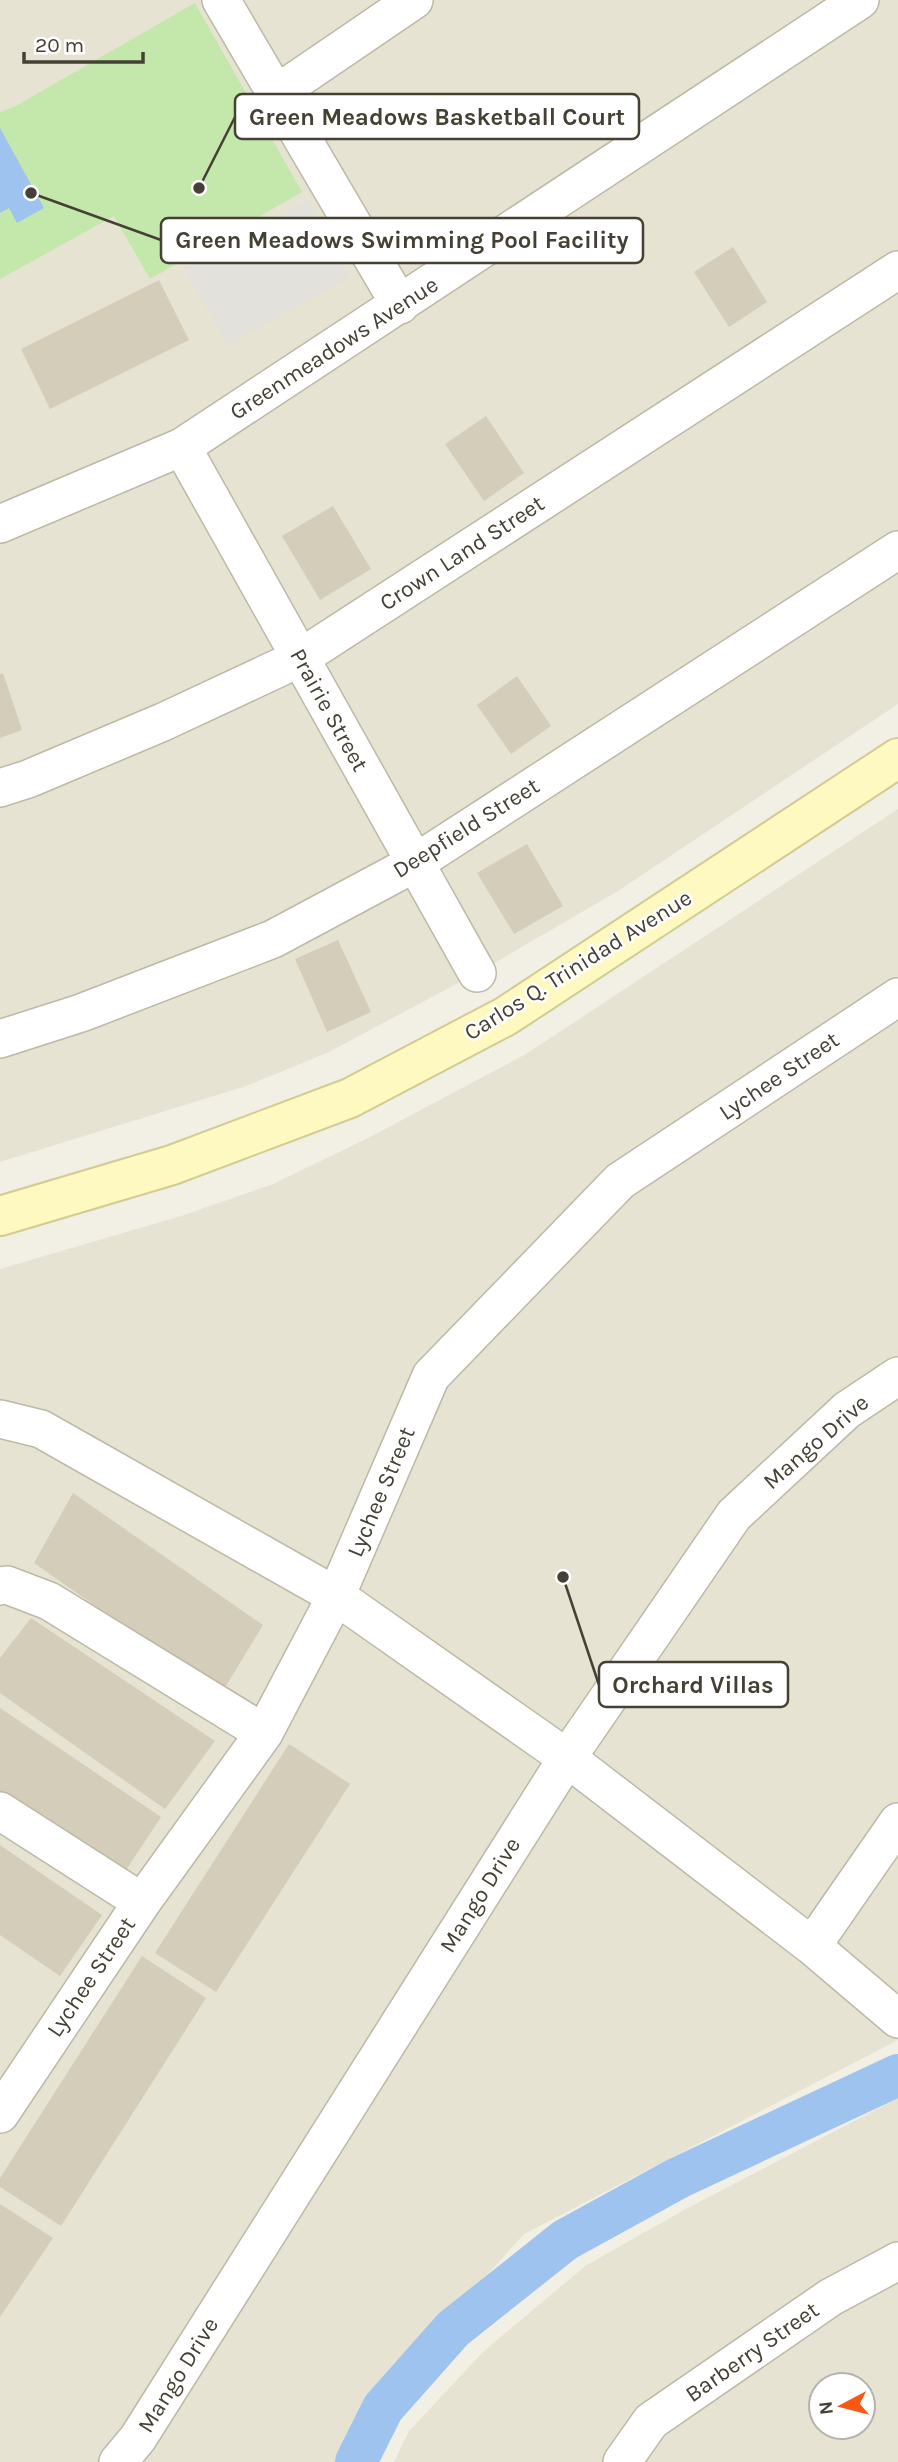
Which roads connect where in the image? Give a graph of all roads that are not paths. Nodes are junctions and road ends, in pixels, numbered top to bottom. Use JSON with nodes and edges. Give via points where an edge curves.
{"nodes":[{"id":1,"x":221,"y":0,"type":"edge"},
{"id":2,"x":414,"y":0,"type":"edge"},
{"id":3,"x":860,"y":0,"type":"edge"},
{"id":4,"x":276,"y":93,"type":"junction"},
{"id":5,"x":898,"y":270,"type":"edge"},
{"id":6,"x":400,"y":305,"type":"junction"},
{"id":7,"x":182,"y":447,"type":"junction"},
{"id":8,"x":0,"y":524,"type":"edge"},
{"id":9,"x":898,"y":550,"type":"edge"},
{"id":10,"x":300,"y":658,"type":"junction"},
{"id":11,"x":898,"y":758,"type":"edge"},
{"id":12,"x":0,"y":788,"type":"edge"},
{"id":13,"x":415,"y":863,"type":"junction"},
{"id":14,"x":477,"y":973,"type":"dead end"},
{"id":15,"x":898,"y":997,"type":"edge"},
{"id":16,"x":0,"y":1039,"type":"edge"},
{"id":17,"x":0,"y":1216,"type":"edge"},
{"id":18,"x":898,"y":1376,"type":"edge"},
{"id":19,"x":0,"y":1419,"type":"edge"},
{"id":20,"x":0,"y":1586,"type":"edge"},
{"id":21,"x":336,"y":1596,"type":"junction"},
{"id":22,"x":264,"y":1733,"type":"junction"},
{"id":23,"x":567,"y":1758,"type":"junction"},
{"id":24,"x":0,"y":1811,"type":"edge"},
{"id":25,"x":898,"y":1822,"type":"edge"},
{"id":26,"x":142,"y":1902,"type":"junction"},
{"id":27,"x":812,"y":1946,"type":"junction"},
{"id":28,"x":898,"y":2019,"type":"edge"},
{"id":29,"x":0,"y":2114,"type":"edge"},
{"id":30,"x":898,"y":2260,"type":"edge"},
{"id":31,"x":118,"y":2462,"type":"edge"},
{"id":32,"x":622,"y":2462,"type":"edge"}],
"edges":[{"from":1,"to":4,"type":"street"},
{"from":2,"to":4,"type":"street"},
{"from":3,"to":6,"type":"street","name":"Greenmeadows Avenue"},
{"from":4,"to":6,"type":"street"},
{"from":5,"to":10,"type":"street","name":"Crown Land Street"},
{"from":6,"to":7,"type":"street","name":"Greenmeadows Avenue"},
{"from":7,"to":8,"type":"street","name":"Greenmeadows Avenue"},
{"from":7,"to":10,"type":"street","name":"Prairie Street"},
{"from":9,"to":13,"type":"street","name":"Deepfield Street"},
{"from":10,"to":12,"type":"street","name":"Crown Land Street","via":[[163,722]]},
{"from":10,"to":13,"type":"street","name":"Prairie Street"},
{"from":11,"to":17,"type":"main road","name":"Carlos Q. Trinidad Avenue","via":[[506,1016],[350,1098],[172,1165]]},
{"from":13,"to":14,"type":"street","name":"Prairie Street"},
{"from":13,"to":16,"type":"street","name":"Deepfield Street","via":[[273,939]]},
{"from":15,"to":21,"type":"street","name":"Lychee Street","via":[[620,1181],[430,1376]]},
{"from":18,"to":23,"type":"street","name":"Mango Drive","via":[[847,1410],[734,1515]]},
{"from":19,"to":21,"type":"street","via":[[41,1429]]},
{"from":20,"to":22,"type":"street","via":[[49,1601]]},
{"from":21,"to":22,"type":"street","name":"Lychee Street"},
{"from":21,"to":23,"type":"street"},
{"from":22,"to":26,"type":"street","name":"Lychee Street"},
{"from":23,"to":27,"type":"street"},
{"from":23,"to":31,"type":"street","name":"Mango Drive"},
{"from":24,"to":26,"type":"street"},
{"from":25,"to":27,"type":"street"},
{"from":26,"to":29,"type":"street","name":"Lychee Street"},
{"from":27,"to":28,"type":"street"},
{"from":30,"to":32,"type":"street","name":"Barberry Street","via":[[831,2297],[652,2421]]}]}
